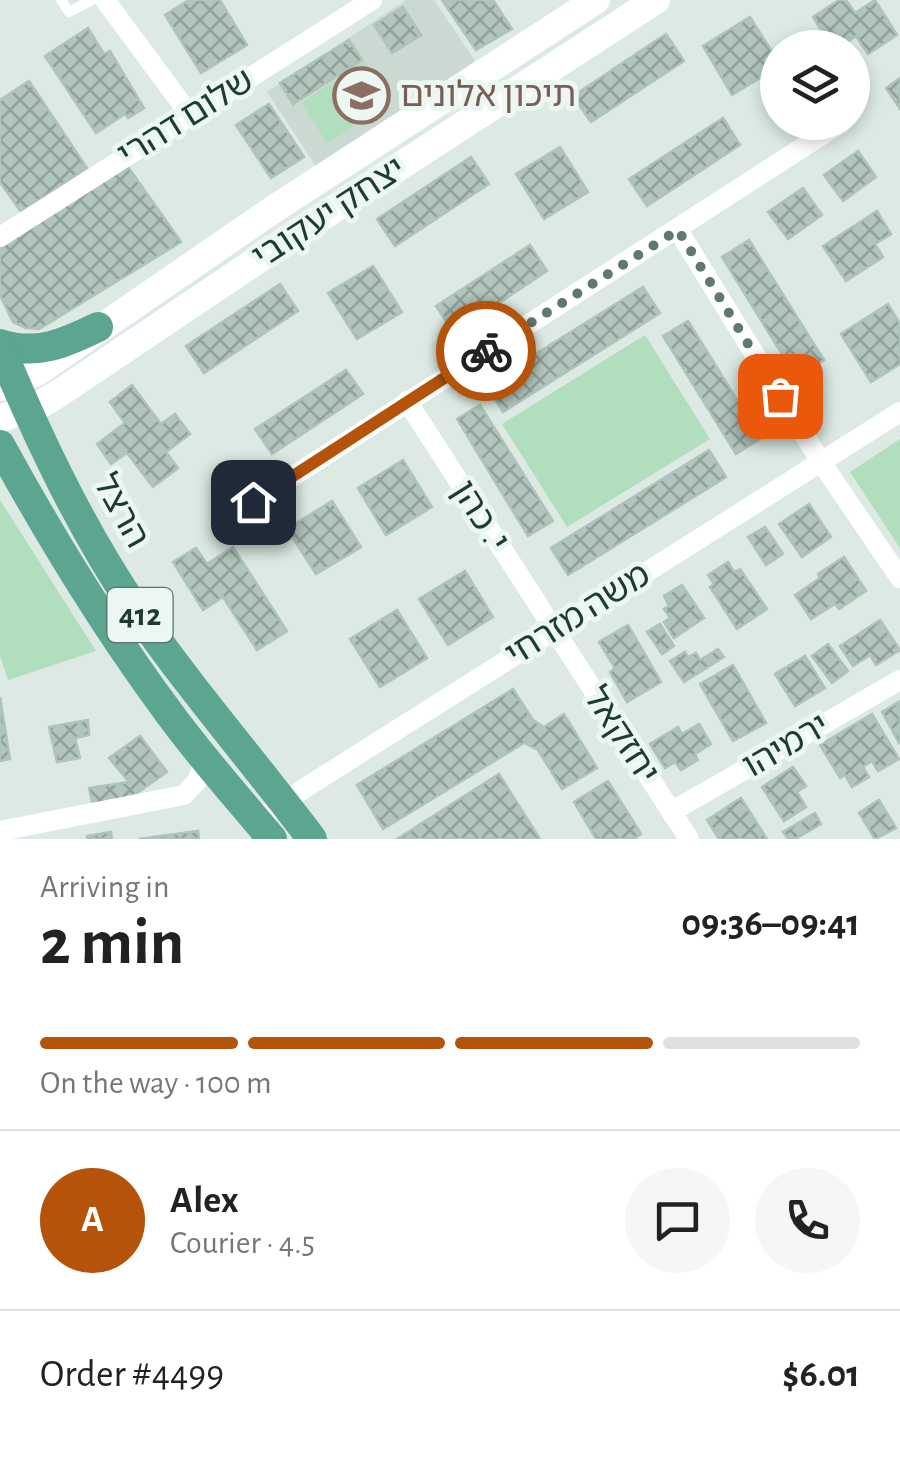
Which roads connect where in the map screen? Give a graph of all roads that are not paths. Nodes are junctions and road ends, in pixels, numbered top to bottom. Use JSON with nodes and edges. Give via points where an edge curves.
{"nodes":[{"id":1,"x":61,"y":0,"type":"edge"},
{"id":2,"x":92,"y":0,"type":"edge"},
{"id":3,"x":106,"y":0,"type":"edge"},
{"id":4,"x":372,"y":0,"type":"edge"},
{"id":5,"x":596,"y":0,"type":"edge"},
{"id":6,"x":656,"y":0,"type":"edge"},
{"id":7,"x":190,"y":115,"type":"junction"},
{"id":8,"x":815,"y":140,"type":"edge"},
{"id":9,"x":678,"y":230,"type":"junction"},
{"id":10,"x":0,"y":237,"type":"edge"},
{"id":11,"x":98,"y":327,"type":"junction"},
{"id":12,"x":0,"y":346,"type":"edge"},
{"id":13,"x":10,"y":399,"type":"edge"},
{"id":14,"x":407,"y":401,"type":"junction"},
{"id":15,"x":900,"y":412,"type":"edge"},
{"id":16,"x":0,"y":446,"type":"edge"},
{"id":17,"x":821,"y":462,"type":"junction"},
{"id":18,"x":10,"y":472,"type":"edge"},
{"id":19,"x":253,"y":502,"type":"dead end"},
{"id":20,"x":900,"y":578,"type":"edge"},
{"id":21,"x":553,"y":631,"type":"junction"},
{"id":22,"x":900,"y":680,"type":"edge"},
{"id":23,"x":204,"y":760,"type":"junction"},
{"id":24,"x":672,"y":812,"type":"junction"},
{"id":25,"x":270,"y":821,"type":"edge"},
{"id":26,"x":0,"y":831,"type":"edge"},
{"id":27,"x":312,"y":839,"type":"edge"},
{"id":28,"x":689,"y":839,"type":"edge"}],
"edges":[{"from":1,"to":2,"type":"lane","via":[[69,12]]},
{"from":3,"to":7,"type":"street"},
{"from":4,"to":7,"type":"street","name":"שלום דהרי"},
{"from":5,"to":11,"type":"main road","name":"יצחק יעקובי"},
{"from":6,"to":13,"type":"main road","name":"יצחק יעקובי","via":[[61,392]]},
{"from":7,"to":10,"type":"street","name":"שלום דהרי"},
{"from":8,"to":9,"type":"street"},
{"from":9,"to":14,"type":"street"},
{"from":9,"to":17,"type":"street"},
{"from":11,"to":12,"type":"main road","via":[[37,350]]},
{"from":11,"to":13,"type":"main road","name":"יצחק יעקובי"},
{"from":12,"to":13,"type":"main road","name":"הרצל","number":"412"},
{"from":13,"to":25,"type":"main road","name":"הרצל","number":"412"},
{"from":14,"to":19,"type":"street"},
{"from":14,"to":21,"type":"street","name":"י. כהן"},
{"from":15,"to":17,"type":"street","name":"משה מזרחי"},
{"from":16,"to":18,"type":"main road","name":"הרצל","number":"412"},
{"from":17,"to":20,"type":"street"},
{"from":17,"to":21,"type":"street","name":"משה מזרחי"},
{"from":18,"to":23,"type":"main road","name":"הרצל","number":"412","via":[[102,618]]},
{"from":21,"to":24,"type":"street","name":"יחזקאל"},
{"from":21,"to":25,"type":"street","name":"משה מזרחי"},
{"from":22,"to":24,"type":"street","name":"ירמיהו"},
{"from":23,"to":25,"type":"main road","name":"הרצל","number":"412"},
{"from":23,"to":26,"type":"street","via":[[184,794]]},
{"from":24,"to":28,"type":"street","name":"יחזקאל"},
{"from":25,"to":27,"type":"main road","name":"הרצל","number":"412"}]}
